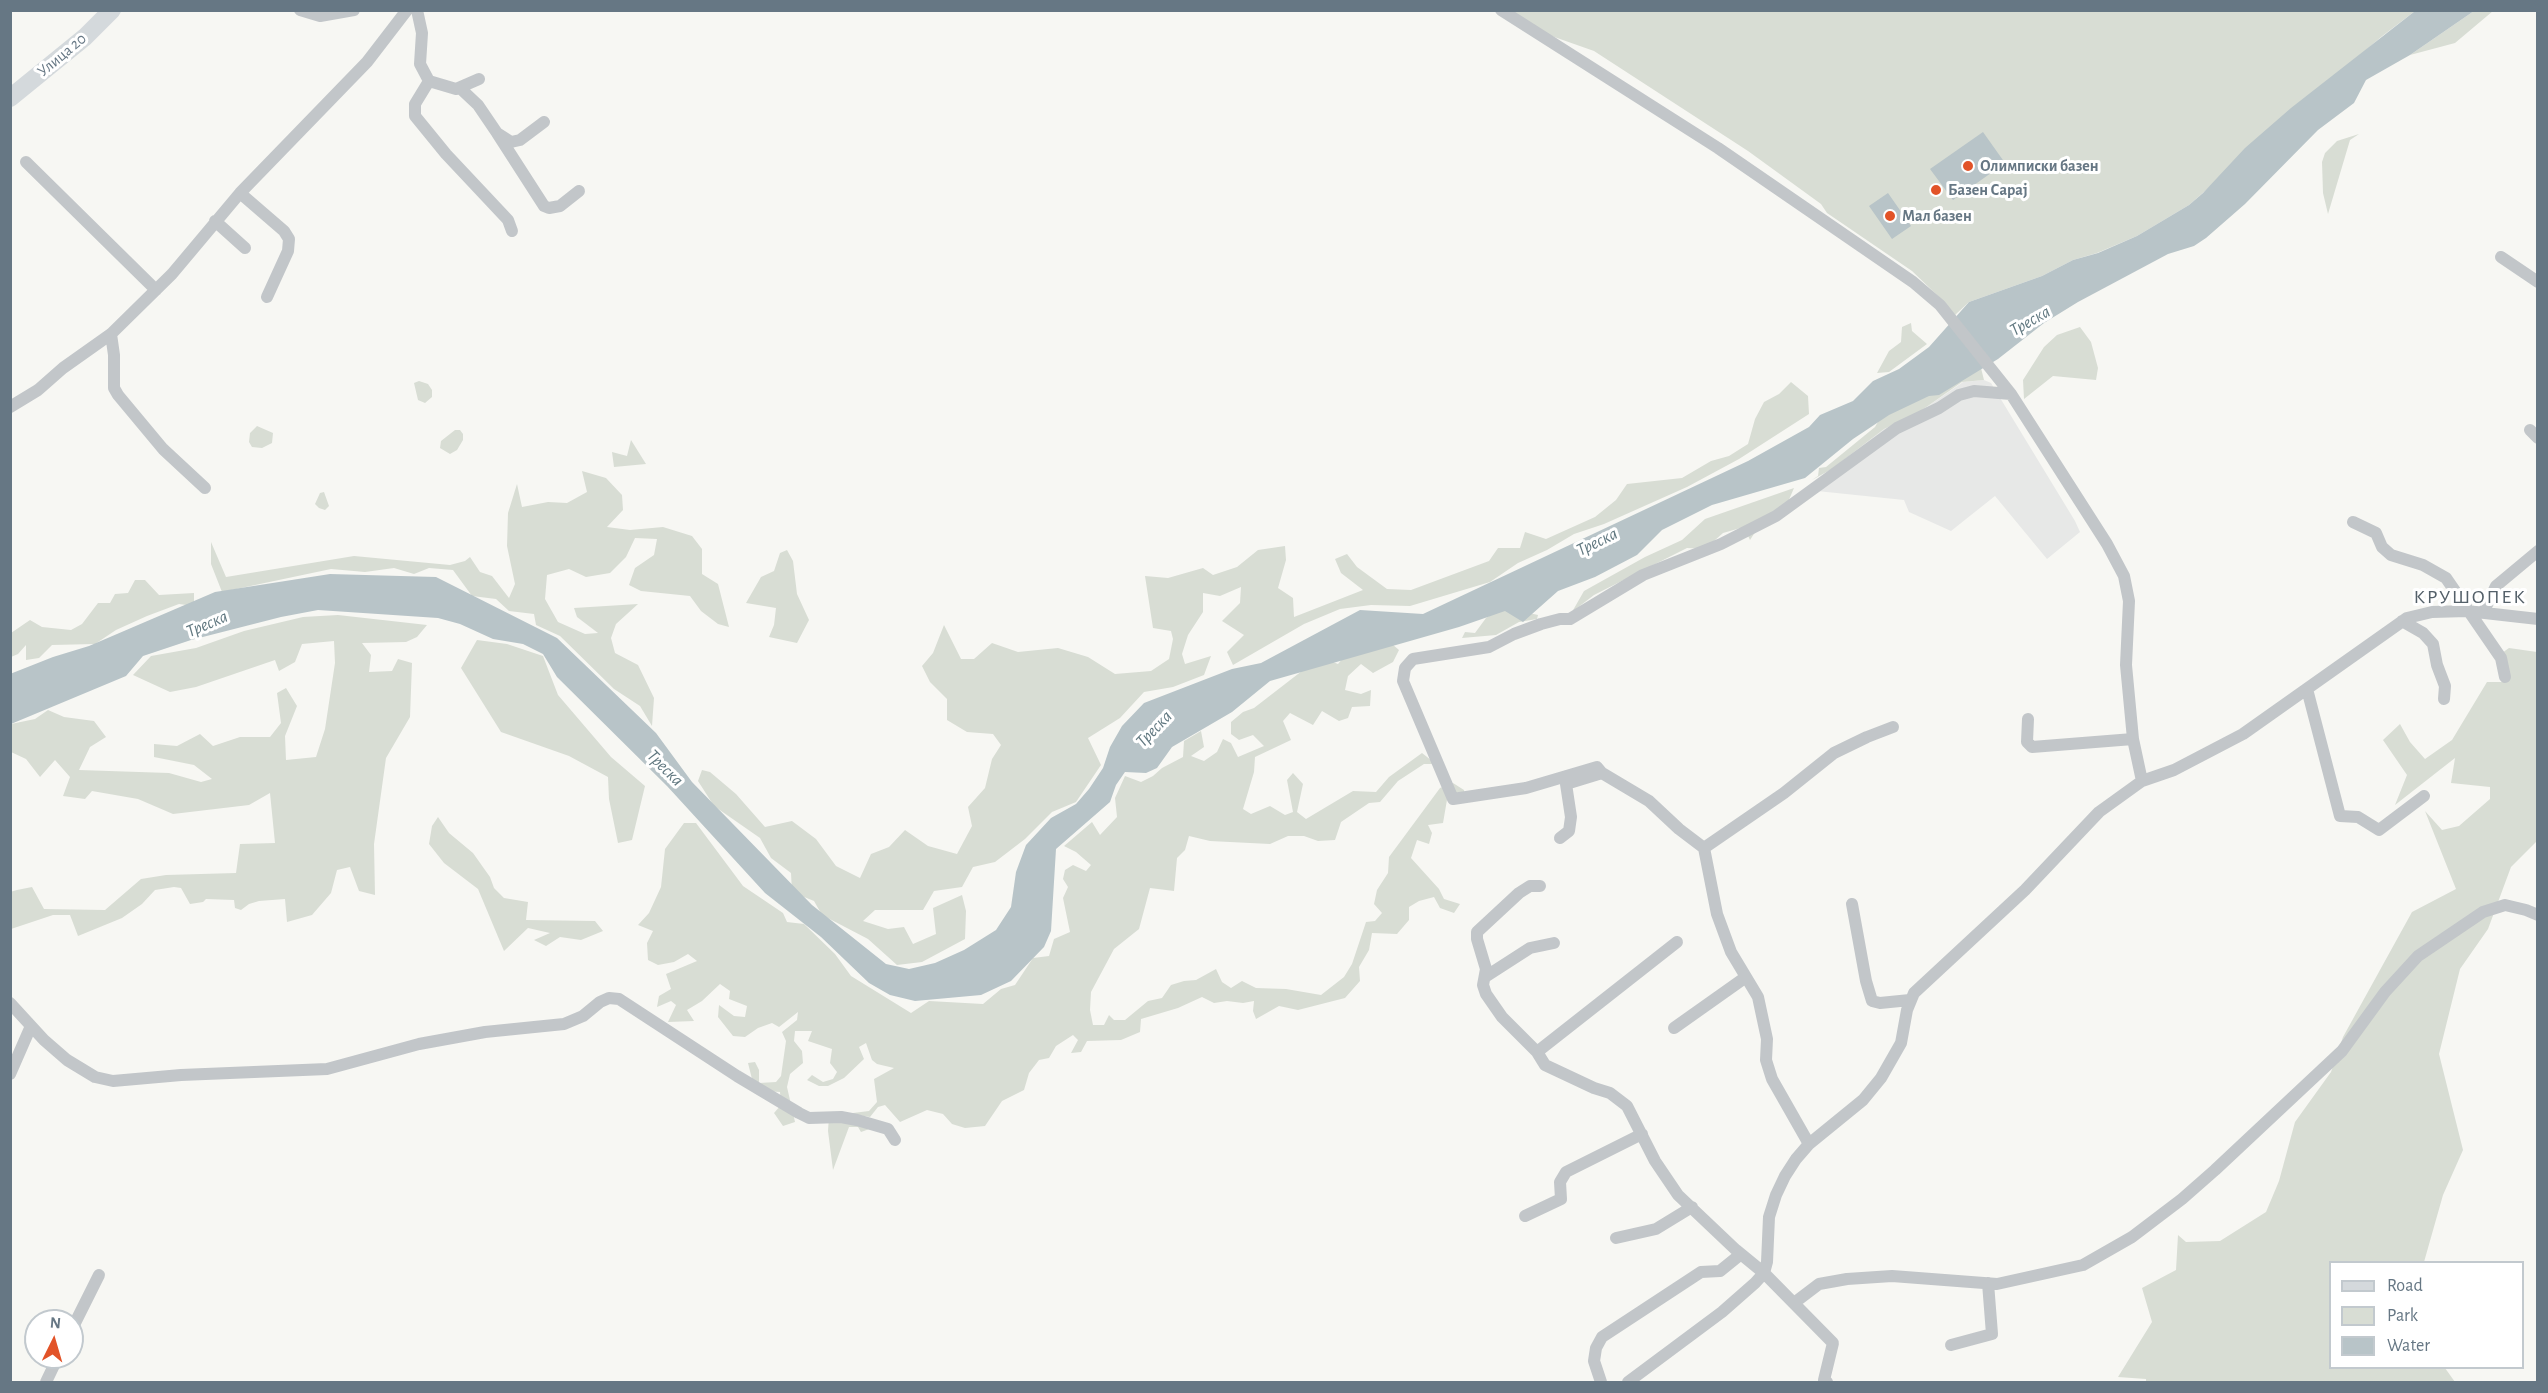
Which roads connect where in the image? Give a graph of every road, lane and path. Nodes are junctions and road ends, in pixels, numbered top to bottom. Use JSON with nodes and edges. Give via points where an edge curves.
{"nodes":[{"id":1,"x":112,"y":10,"type":"edge"},
{"id":2,"x":300,"y":10,"type":"edge"},
{"id":3,"x":354,"y":10,"type":"edge"},
{"id":4,"x":407,"y":10,"type":"edge"},
{"id":5,"x":417,"y":10,"type":"edge"},
{"id":6,"x":1501,"y":10,"type":"edge"},
{"id":7,"x":479,"y":79,"type":"dead end"},
{"id":8,"x":429,"y":81,"type":"junction"},
{"id":9,"x":461,"y":89,"type":"junction"},
{"id":10,"x":12,"y":96,"type":"edge"},
{"id":11,"x":544,"y":122,"type":"dead end"},
{"id":12,"x":497,"y":133,"type":"junction"},
{"id":13,"x":26,"y":162,"type":"dead end"},
{"id":14,"x":579,"y":191,"type":"dead end"},
{"id":15,"x":240,"y":193,"type":"junction"},
{"id":16,"x":215,"y":221,"type":"junction"},
{"id":17,"x":512,"y":231,"type":"dead end"},
{"id":18,"x":245,"y":248,"type":"dead end"},
{"id":19,"x":2501,"y":257,"type":"dead end"},
{"id":20,"x":2538,"y":282,"type":"edge"},
{"id":21,"x":156,"y":290,"type":"junction"},
{"id":22,"x":267,"y":297,"type":"dead end"},
{"id":23,"x":111,"y":334,"type":"junction"},
{"id":24,"x":2011,"y":394,"type":"junction"},
{"id":25,"x":10,"y":407,"type":"edge"},
{"id":26,"x":205,"y":488,"type":"dead end"},
{"id":27,"x":2353,"y":522,"type":"dead end"},
{"id":28,"x":2538,"y":552,"type":"edge"},
{"id":29,"x":2467,"y":611,"type":"junction"},
{"id":30,"x":2484,"y":611,"type":"junction"},
{"id":31,"x":2538,"y":619,"type":"edge"},
{"id":32,"x":2402,"y":621,"type":"junction"},
{"id":33,"x":2505,"y":677,"type":"dead end"},
{"id":34,"x":2307,"y":689,"type":"junction"},
{"id":35,"x":2444,"y":699,"type":"dead end"},
{"id":36,"x":2028,"y":719,"type":"dead end"},
{"id":37,"x":1893,"y":727,"type":"dead end"},
{"id":38,"x":2133,"y":739,"type":"junction"},
{"id":39,"x":1602,"y":773,"type":"junction"},
{"id":40,"x":2142,"y":781,"type":"junction"},
{"id":41,"x":2424,"y":796,"type":"dead end"},
{"id":42,"x":1560,"y":838,"type":"dead end"},
{"id":43,"x":1704,"y":848,"type":"junction"},
{"id":44,"x":1540,"y":886,"type":"dead end"},
{"id":45,"x":1852,"y":904,"type":"dead end"},
{"id":46,"x":2538,"y":915,"type":"edge"},
{"id":47,"x":1677,"y":942,"type":"dead end"},
{"id":48,"x":1554,"y":943,"type":"dead end"},
{"id":49,"x":1485,"y":977,"type":"junction"},
{"id":50,"x":1746,"y":977,"type":"junction"},
{"id":51,"x":1910,"y":1000,"type":"junction"},
{"id":52,"x":10,"y":1003,"type":"edge"},
{"id":53,"x":31,"y":1026,"type":"junction"},
{"id":54,"x":1674,"y":1029,"type":"dead end"},
{"id":55,"x":1537,"y":1052,"type":"junction"},
{"id":56,"x":10,"y":1074,"type":"edge"},
{"id":57,"x":1642,"y":1134,"type":"junction"},
{"id":58,"x":895,"y":1140,"type":"dead end"},
{"id":59,"x":1809,"y":1144,"type":"junction"},
{"id":60,"x":1692,"y":1207,"type":"junction"},
{"id":61,"x":1525,"y":1216,"type":"dead end"},
{"id":62,"x":1616,"y":1238,"type":"dead end"},
{"id":63,"x":1741,"y":1254,"type":"junction"},
{"id":64,"x":1764,"y":1273,"type":"junction"},
{"id":65,"x":99,"y":1275,"type":"dead end"},
{"id":66,"x":1988,"y":1283,"type":"junction"},
{"id":67,"x":1794,"y":1304,"type":"junction"},
{"id":68,"x":82,"y":1309,"type":"edge"},
{"id":69,"x":1951,"y":1345,"type":"dead end"},
{"id":70,"x":52,"y":1369,"type":"edge"},
{"id":71,"x":46,"y":1383,"type":"edge"},
{"id":72,"x":1600,"y":1383,"type":"edge"},
{"id":73,"x":1628,"y":1383,"type":"edge"},
{"id":74,"x":1827,"y":1383,"type":"edge"}],
"edges":[{"from":1,"to":10,"type":"street","name":"Улица 20"},
{"from":2,"to":3,"type":"street","via":[[320,16]]},
{"from":4,"to":15,"type":"street","via":[[360,70]]},
{"from":5,"to":8,"type":"street","via":[[422,33],[420,64]]},
{"from":6,"to":24,"type":"street","via":[[1718,148],[1913,282],[1940,305]]},
{"from":7,"to":9,"type":"street"},
{"from":8,"to":9,"type":"street"},
{"from":8,"to":17,"type":"street","via":[[415,104],[415,116],[508,220]]},
{"from":9,"to":12,"type":"street","via":[[478,105]]},
{"from":11,"to":12,"type":"street","via":[[516,142]]},
{"from":12,"to":14,"type":"street","via":[[544,206],[560,206]]},
{"from":13,"to":21,"type":"street"},
{"from":15,"to":16,"type":"street"},
{"from":15,"to":22,"type":"street","via":[[289,239],[288,251]]},
{"from":16,"to":18,"type":"street"},
{"from":16,"to":21,"type":"street"},
{"from":19,"to":20,"type":"street"},
{"from":21,"to":23,"type":"street"},
{"from":23,"to":25,"type":"street"},
{"from":23,"to":26,"type":"street","via":[[114,388],[118,395],[163,448]]},
{"from":24,"to":38,"type":"street","via":[[2107,544],[2128,587],[2126,665]]},
{"from":24,"to":39,"type":"street","via":[[1974,391],[1959,395],[1897,428],[1776,516],[1643,575],[1570,619],[1541,624],[1489,647],[1413,659],[1405,668],[1403,681],[1453,799],[1526,788],[1597,767]]},
{"from":27,"to":29,"type":"street","via":[[2376,533],[2391,555],[2423,565],[2446,578]]},
{"from":28,"to":30,"type":"street","via":[[2496,586]]},
{"from":29,"to":30,"type":"street"},
{"from":29,"to":32,"type":"street","via":[[2432,612]]},
{"from":29,"to":33,"type":"street","via":[[2501,658]]},
{"from":30,"to":31,"type":"street"},
{"from":32,"to":34,"type":"street"},
{"from":32,"to":35,"type":"street","via":[[2433,644],[2445,686]]},
{"from":34,"to":40,"type":"street","via":[[2243,734],[2174,770]]},
{"from":34,"to":41,"type":"street","via":[[2340,816],[2358,817],[2379,830]]},
{"from":36,"to":38,"type":"street","via":[[2027,742],[2032,747]]},
{"from":37,"to":43,"type":"street","via":[[1834,753]]},
{"from":38,"to":40,"type":"street"},
{"from":39,"to":42,"type":"street","via":[[1566,784],[1569,831]]},
{"from":39,"to":43,"type":"street","via":[[1649,801]]},
{"from":40,"to":51,"type":"street","via":[[2090,820],[2025,890]]},
{"from":43,"to":50,"type":"street","via":[[1717,914],[1731,952]]},
{"from":44,"to":49,"type":"street","via":[[1530,886],[1519,893],[1477,932]]},
{"from":45,"to":51,"type":"street","via":[[1872,1001]]},
{"from":46,"to":66,"type":"street","via":[[2505,905],[2483,912],[2418,956],[2385,992],[2342,1051],[2207,1178],[2132,1237],[2083,1265]]},
{"from":47,"to":55,"type":"street"},
{"from":48,"to":49,"type":"street","via":[[1530,948]]},
{"from":49,"to":55,"type":"street","via":[[1486,994],[1502,1017]]},
{"from":50,"to":54,"type":"street"},
{"from":50,"to":59,"type":"street","via":[[1758,997],[1772,1079]]},
{"from":51,"to":59,"type":"street","via":[[1901,1043],[1881,1078],[1863,1100]]},
{"from":52,"to":53,"type":"street"},
{"from":53,"to":56,"type":"street"},
{"from":53,"to":58,"type":"street","via":[[67,1060],[95,1077],[113,1081],[327,1069],[419,1044],[564,1024],[583,1016],[600,1002],[619,999],[799,1113],[809,1118],[857,1120],[888,1129]]},
{"from":55,"to":57,"type":"street","via":[[1545,1065],[1610,1093],[1627,1106]]},
{"from":57,"to":60,"type":"street","via":[[1678,1195]]},
{"from":57,"to":61,"type":"street","via":[[1566,1172],[1560,1182],[1560,1199]]},
{"from":59,"to":64,"type":"street","via":[[1776,1195],[1769,1217]]},
{"from":60,"to":62,"type":"street","via":[[1656,1229]]},
{"from":60,"to":63,"type":"street"},
{"from":63,"to":64,"type":"street"},
{"from":63,"to":72,"type":"street","via":[[1720,1271],[1701,1272],[1602,1337],[1594,1360]]},
{"from":64,"to":67,"type":"street"},
{"from":64,"to":73,"type":"street","via":[[1722,1312]]},
{"from":65,"to":68,"type":"street"},
{"from":66,"to":67,"type":"street","via":[[1892,1276],[1847,1279],[1819,1284]]},
{"from":66,"to":69,"type":"street","via":[[1992,1334]]},
{"from":67,"to":74,"type":"street","via":[[1833,1343],[1824,1380]]},
{"from":70,"to":71,"type":"street"}]}
